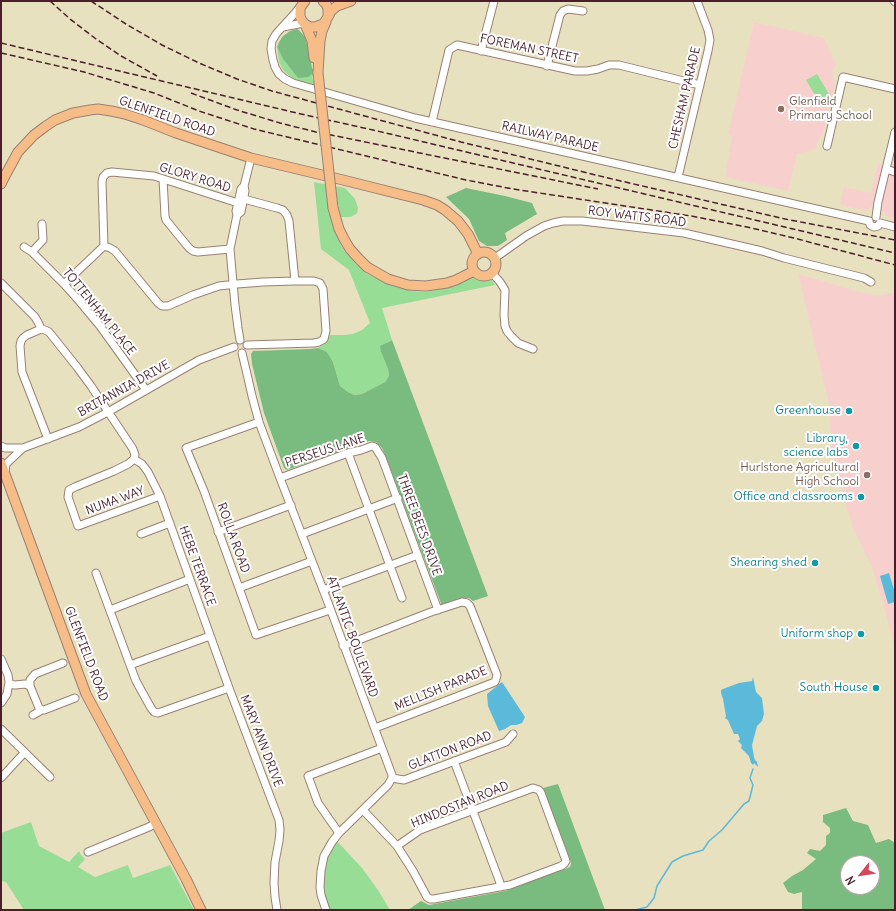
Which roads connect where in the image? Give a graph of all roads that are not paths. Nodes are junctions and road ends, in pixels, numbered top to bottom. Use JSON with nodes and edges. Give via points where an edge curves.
{"nodes":[{"id":1,"x":323,"y":1,"type":"edge"},
{"id":2,"x":351,"y":1,"type":"edge"},
{"id":3,"x":494,"y":1,"type":"edge"},
{"id":4,"x":697,"y":1,"type":"edge"},
{"id":5,"x":303,"y":3,"type":"edge"},
{"id":6,"x":583,"y":11,"type":"dead end"},
{"id":7,"x":327,"y":19,"type":"junction"},
{"id":8,"x":305,"y":24,"type":"junction"},
{"id":9,"x":282,"y":28,"type":"junction"},
{"id":10,"x":481,"y":51,"type":"junction"},
{"id":11,"x":547,"y":66,"type":"junction"},
{"id":12,"x":318,"y":72,"type":"junction"},
{"id":13,"x":700,"y":85,"type":"junction"},
{"id":14,"x":895,"y":89,"type":"edge"},
{"id":15,"x":432,"y":122,"type":"junction"},
{"id":16,"x":895,"y":132,"type":"edge"},
{"id":17,"x":827,"y":146,"type":"dead end"},
{"id":18,"x":251,"y":158,"type":"junction"},
{"id":19,"x":886,"y":169,"type":"junction"},
{"id":20,"x":895,"y":172,"type":"edge"},
{"id":21,"x":678,"y":177,"type":"junction"},
{"id":22,"x":163,"y":179,"type":"junction"},
{"id":23,"x":1,"y":184,"type":"edge"},
{"id":24,"x":241,"y":201,"type":"junction"},
{"id":25,"x":878,"y":220,"type":"junction"},
{"id":26,"x":42,"y":224,"type":"dead end"},
{"id":27,"x":895,"y":227,"type":"edge"},
{"id":28,"x":104,"y":246,"type":"junction"},
{"id":29,"x":24,"y":247,"type":"dead end"},
{"id":30,"x":230,"y":250,"type":"junction"},
{"id":31,"x":32,"y":252,"type":"junction"},
{"id":32,"x":478,"y":254,"type":"junction"},
{"id":33,"x":495,"y":258,"type":"junction"},
{"id":34,"x":474,"y":272,"type":"junction"},
{"id":35,"x":492,"y":273,"type":"junction"},
{"id":36,"x":295,"y":281,"type":"junction"},
{"id":37,"x":871,"y":282,"type":"dead end"},
{"id":38,"x":1,"y":283,"type":"edge"},
{"id":39,"x":64,"y":284,"type":"junction"},
{"id":40,"x":233,"y":284,"type":"junction"},
{"id":41,"x":41,"y":329,"type":"junction"},
{"id":42,"x":240,"y":340,"type":"junction"},
{"id":43,"x":248,"y":345,"type":"junction"},
{"id":44,"x":234,"y":347,"type":"junction"},
{"id":45,"x":534,"y":349,"type":"dead end"},
{"id":46,"x":242,"y":353,"type":"junction"},
{"id":47,"x":146,"y":390,"type":"junction"},
{"id":48,"x":108,"y":412,"type":"junction"},
{"id":49,"x":259,"y":422,"type":"junction"},
{"id":50,"x":48,"y":439,"type":"junction"},
{"id":51,"x":1,"y":446,"type":"edge"},
{"id":52,"x":23,"y":448,"type":"junction"},
{"id":53,"x":377,"y":450,"type":"joint"},
{"id":54,"x":348,"y":453,"type":"junction"},
{"id":55,"x":134,"y":459,"type":"junction"},
{"id":56,"x":1,"y":463,"type":"edge"},
{"id":57,"x":5,"y":474,"type":"junction"},
{"id":58,"x":280,"y":478,"type":"junction"},
{"id":59,"x":160,"y":496,"type":"junction"},
{"id":60,"x":398,"y":498,"type":"junction"},
{"id":61,"x":291,"y":505,"type":"junction"},
{"id":62,"x":368,"y":509,"type":"junction"},
{"id":63,"x":170,"y":523,"type":"junction"},
{"id":64,"x":218,"y":532,"type":"junction"},
{"id":65,"x":141,"y":534,"type":"dead end"},
{"id":66,"x":302,"y":534,"type":"junction"},
{"id":67,"x":418,"y":555,"type":"junction"},
{"id":68,"x":312,"y":562,"type":"junction"},
{"id":69,"x":389,"y":565,"type":"junction"},
{"id":70,"x":96,"y":573,"type":"dead end"},
{"id":71,"x":190,"y":579,"type":"junction"},
{"id":72,"x":239,"y":588,"type":"junction"},
{"id":73,"x":323,"y":590,"type":"junction"},
{"id":74,"x":402,"y":598,"type":"dead end"},
{"id":75,"x":110,"y":610,"type":"junction"},
{"id":76,"x":330,"y":610,"type":"junction"},
{"id":77,"x":438,"y":610,"type":"junction"},
{"id":78,"x":210,"y":636,"type":"junction"},
{"id":79,"x":343,"y":646,"type":"junction"},
{"id":80,"x":1,"y":659,"type":"edge"},
{"id":81,"x":63,"y":663,"type":"dead end"},
{"id":82,"x":130,"y":665,"type":"junction"},
{"id":83,"x":9,"y":684,"type":"junction"},
{"id":84,"x":30,"y":686,"type":"junction"},
{"id":85,"x":229,"y":688,"type":"junction"},
{"id":86,"x":75,"y":698,"type":"dead end"},
{"id":87,"x":1,"y":703,"type":"edge"},
{"id":88,"x":42,"y":710,"type":"junction"},
{"id":89,"x":33,"y":715,"type":"dead end"},
{"id":90,"x":374,"y":728,"type":"junction"},
{"id":91,"x":1,"y":729,"type":"edge"},
{"id":92,"x":513,"y":734,"type":"dead end"},
{"id":93,"x":382,"y":748,"type":"junction"},
{"id":94,"x":24,"y":753,"type":"junction"},
{"id":95,"x":454,"y":761,"type":"junction"},
{"id":96,"x":50,"y":777,"type":"dead end"},
{"id":97,"x":1,"y":778,"type":"edge"},
{"id":98,"x":392,"y":778,"type":"junction"},
{"id":99,"x":363,"y":810,"type":"junction"},
{"id":100,"x":473,"y":811,"type":"junction"},
{"id":101,"x":156,"y":824,"type":"junction"},
{"id":102,"x":339,"y":833,"type":"junction"},
{"id":103,"x":397,"y":846,"type":"junction"},
{"id":104,"x":88,"y":852,"type":"dead end"},
{"id":105,"x":191,"y":887,"type":"junction"},
{"id":106,"x":501,"y":887,"type":"junction"},
{"id":107,"x":201,"y":910,"type":"edge"},
{"id":108,"x":208,"y":910,"type":"edge"},
{"id":109,"x":277,"y":910,"type":"edge"},
{"id":110,"x":326,"y":910,"type":"edge"}],
"edges":[{"from":1,"to":7,"type":"main road","via":[[328,8]]},
{"from":2,"to":7,"type":"main road","via":[[336,6]]},
{"from":3,"to":10,"type":"street"},
{"from":4,"to":13,"type":"street","name":"CHESHAM PARADE","via":[[710,40]]},
{"from":5,"to":8,"type":"main road","via":[[299,14]]},
{"from":5,"to":9,"type":"street","name":"RAILWAY PARADE"},
{"from":6,"to":11,"type":"street","via":[[568,9],[560,15]]},
{"from":7,"to":8,"type":"main road","via":[[315,27]]},
{"from":7,"to":12,"type":"main road","via":[[320,41]]},
{"from":8,"to":9,"type":"street"},
{"from":8,"to":12,"type":"main road","via":[[312,41]]},
{"from":9,"to":15,"type":"street","name":"RAILWAY PARADE","via":[[272,42],[271,54],[275,67],[285,79]]},
{"from":10,"to":11,"type":"street","name":"FOREMAN STREET"},
{"from":10,"to":15,"type":"street","name":"FOREMAN STREET","via":[[457,45],[449,50]]},
{"from":11,"to":13,"type":"street","name":"FOREMAN STREET","via":[[587,71],[619,65]]},
{"from":12,"to":34,"type":"main road","bridge":true,"via":[[333,208],[339,229],[350,249],[367,267],[388,279],[408,285],[436,285]]},
{"from":13,"to":21,"type":"street","name":"CHESHAM PARADE"},
{"from":14,"to":17,"type":"street","via":[[843,77]]},
{"from":15,"to":21,"type":"street","name":"RAILWAY PARADE"},
{"from":16,"to":19,"type":"street"},
{"from":18,"to":23,"type":"main road","name":"GLENFIELD ROAD","via":[[125,114],[98,109],[63,117],[34,135],[18,152]]},
{"from":18,"to":24,"type":"street","via":[[244,186],[246,191]]},
{"from":18,"to":32,"type":"main road","name":"GLENFIELD ROAD","via":[[437,205],[463,227]]},
{"from":19,"to":20,"type":"street"},
{"from":19,"to":25,"type":"street"},
{"from":21,"to":25,"type":"street","name":"RAILWAY PARADE","via":[[869,221],[871,217]]},
{"from":22,"to":24,"type":"street","name":"GLORY ROAD"},
{"from":22,"to":28,"type":"street","name":"GLORY ROAD","via":[[154,176],[107,173],[102,182]]},
{"from":22,"to":30,"type":"street","via":[[164,216],[189,248],[198,252]]},
{"from":24,"to":30,"type":"street","via":[[236,211]]},
{"from":24,"to":36,"type":"street","name":"GLORY ROAD","via":[[277,208],[287,215]]},
{"from":25,"to":27,"type":"street"},
{"from":26,"to":31,"type":"street","via":[[42,240]]},
{"from":28,"to":39,"type":"street"},
{"from":28,"to":40,"type":"street","via":[[115,251],[162,306],[219,286]]},
{"from":29,"to":31,"type":"street","name":"TOTTENHAM PLACE"},
{"from":30,"to":40,"type":"street"},
{"from":31,"to":39,"type":"street","name":"TOTTENHAM PLACE"},
{"from":32,"to":33,"type":"main road","via":[[487,252]]},
{"from":32,"to":34,"type":"main road","via":[[472,261]]},
{"from":33,"to":35,"type":"main road","via":[[496,267]]},
{"from":33,"to":37,"type":"street","name":"ROY WATTS ROAD","via":[[544,226],[572,221],[684,233],[762,251]]},
{"from":34,"to":35,"type":"main road","via":[[484,277]]},
{"from":35,"to":45,"type":"street","via":[[505,290],[504,321],[508,331],[518,343]]},
{"from":36,"to":40,"type":"street"},
{"from":36,"to":43,"type":"street","via":[[318,281],[322,286],[326,331],[324,339],[314,343]]},
{"from":38,"to":41,"type":"street","via":[[35,317]]},
{"from":39,"to":47,"type":"street","name":"TOTTENHAM PLACE","via":[[100,326]]},
{"from":40,"to":42,"type":"street"},
{"from":41,"to":48,"type":"street","via":[[49,332]]},
{"from":41,"to":50,"type":"street","via":[[23,338],[20,346],[22,372]]},
{"from":42,"to":43,"type":"street"},
{"from":42,"to":44,"type":"street"},
{"from":43,"to":46,"type":"street"},
{"from":44,"to":46,"type":"street","via":[[237,352]]},
{"from":44,"to":47,"type":"street","name":"BRITANNIA DRIVE","via":[[199,360]]},
{"from":46,"to":49,"type":"street","name":"ATLANTIC BOULEVARD"},
{"from":47,"to":48,"type":"street","name":"BRITANNIA DRIVE"},
{"from":48,"to":50,"type":"street","name":"BRITANNIA DRIVE"},
{"from":48,"to":55,"type":"street","via":[[133,449]]},
{"from":49,"to":58,"type":"street","name":"ATLANTIC BOULEVARD"},
{"from":49,"to":64,"type":"street","name":"ROLLA ROAD","via":[[186,448]]},
{"from":50,"to":52,"type":"street","name":"BRITANNIA DRIVE"},
{"from":51,"to":52,"type":"street","name":"BRITANNIA DRIVE"},
{"from":52,"to":57,"type":"street","name":"BRITANNIA DRIVE","via":[[6,464]]},
{"from":53,"to":54,"type":"street","name":"PERSEUS LANE","via":[[372,446]]},
{"from":53,"to":60,"type":"street","name":"THREE BEES DRIVE"},
{"from":54,"to":58,"type":"street","name":"PERSEUS LANE"},
{"from":54,"to":62,"type":"street"},
{"from":55,"to":59,"type":"street","name":"HEBE TERRACE","via":[[148,472]]},
{"from":55,"to":59,"type":"street","name":"NUMA WAY","via":[[114,472],[69,490],[68,497],[78,526]]},
{"from":56,"to":57,"type":"main road","name":"GLENFIELD ROAD"},
{"from":57,"to":101,"type":"main road","name":"GLENFIELD ROAD","via":[[86,694]]},
{"from":58,"to":61,"type":"street","name":"ATLANTIC BOULEVARD"},
{"from":59,"to":63,"type":"street","name":"HEBE TERRACE"},
{"from":60,"to":62,"type":"street"},
{"from":60,"to":67,"type":"street","name":"THREE BEES DRIVE"},
{"from":61,"to":64,"type":"street"},
{"from":61,"to":66,"type":"street","name":"ATLANTIC BOULEVARD"},
{"from":62,"to":66,"type":"street"},
{"from":62,"to":69,"type":"street"},
{"from":63,"to":65,"type":"street"},
{"from":63,"to":71,"type":"street","name":"HEBE TERRACE"},
{"from":64,"to":72,"type":"street","name":"ROLLA ROAD"},
{"from":66,"to":68,"type":"street","name":"ATLANTIC BOULEVARD"},
{"from":67,"to":69,"type":"street"},
{"from":67,"to":77,"type":"street","name":"THREE BEES DRIVE"},
{"from":68,"to":72,"type":"street"},
{"from":68,"to":73,"type":"street","name":"ATLANTIC BOULEVARD"},
{"from":69,"to":73,"type":"street"},
{"from":69,"to":74,"type":"street"},
{"from":70,"to":75,"type":"street","name":"MARY ANN DRIVE"},
{"from":71,"to":75,"type":"street"},
{"from":71,"to":78,"type":"street","name":"HEBE TERRACE"},
{"from":72,"to":76,"type":"street","name":"ROLLA ROAD","via":[[256,636]]},
{"from":73,"to":76,"type":"street","name":"ATLANTIC BOULEVARD"},
{"from":75,"to":82,"type":"street","name":"MARY ANN DRIVE"},
{"from":76,"to":79,"type":"street","name":"ATLANTIC BOULEVARD"},
{"from":77,"to":79,"type":"street","name":"MELLISH PARADE"},
{"from":77,"to":90,"type":"street","name":"MELLISH PARADE","via":[[462,602],[470,606],[497,675],[495,682]]},
{"from":78,"to":82,"type":"street"},
{"from":78,"to":85,"type":"street","name":"HEBE TERRACE"},
{"from":79,"to":90,"type":"street","name":"ATLANTIC BOULEVARD"},
{"from":80,"to":83,"type":"street"},
{"from":81,"to":84,"type":"street","via":[[35,674],[30,680]]},
{"from":82,"to":85,"type":"street","name":"MARY ANN DRIVE","via":[[151,708],[158,713]]},
{"from":83,"to":84,"type":"street"},
{"from":83,"to":87,"type":"street","via":[[7,694]]},
{"from":84,"to":88,"type":"street"},
{"from":85,"to":109,"type":"street","name":"MARY ANN DRIVE","via":[[279,820],[274,883]]},
{"from":86,"to":88,"type":"street"},
{"from":88,"to":89,"type":"street"},
{"from":90,"to":93,"type":"street","name":"ATLANTIC BOULEVARD"},
{"from":91,"to":94,"type":"street"},
{"from":92,"to":95,"type":"street","name":"GLATTON ROAD","via":[[506,742]]},
{"from":93,"to":98,"type":"street","name":"ATLANTIC BOULEVARD"},
{"from":93,"to":102,"type":"street","via":[[308,776],[318,803]]},
{"from":94,"to":96,"type":"street"},
{"from":94,"to":97,"type":"street"},
{"from":95,"to":98,"type":"street","name":"GLATTON ROAD","via":[[404,780]]},
{"from":95,"to":100,"type":"street"},
{"from":98,"to":99,"type":"street"},
{"from":99,"to":102,"type":"street"},
{"from":99,"to":103,"type":"street"},
{"from":100,"to":103,"type":"street","name":"HINDOSTAN ROAD","via":[[420,830]]},
{"from":100,"to":106,"type":"street"},
{"from":100,"to":106,"type":"street","name":"HINDOSTAN ROAD","via":[[533,788],[539,790],[566,858],[561,866]]},
{"from":101,"to":104,"type":"street"},
{"from":101,"to":105,"type":"main road","name":"GLENFIELD ROAD"},
{"from":102,"to":110,"type":"street","via":[[322,864],[320,887]]},
{"from":103,"to":106,"type":"street","via":[[430,899]]},
{"from":105,"to":107,"type":"main road","name":"GLENFIELD ROAD"},
{"from":105,"to":108,"type":"main road","name":"GLENFIELD ROAD"}]}
